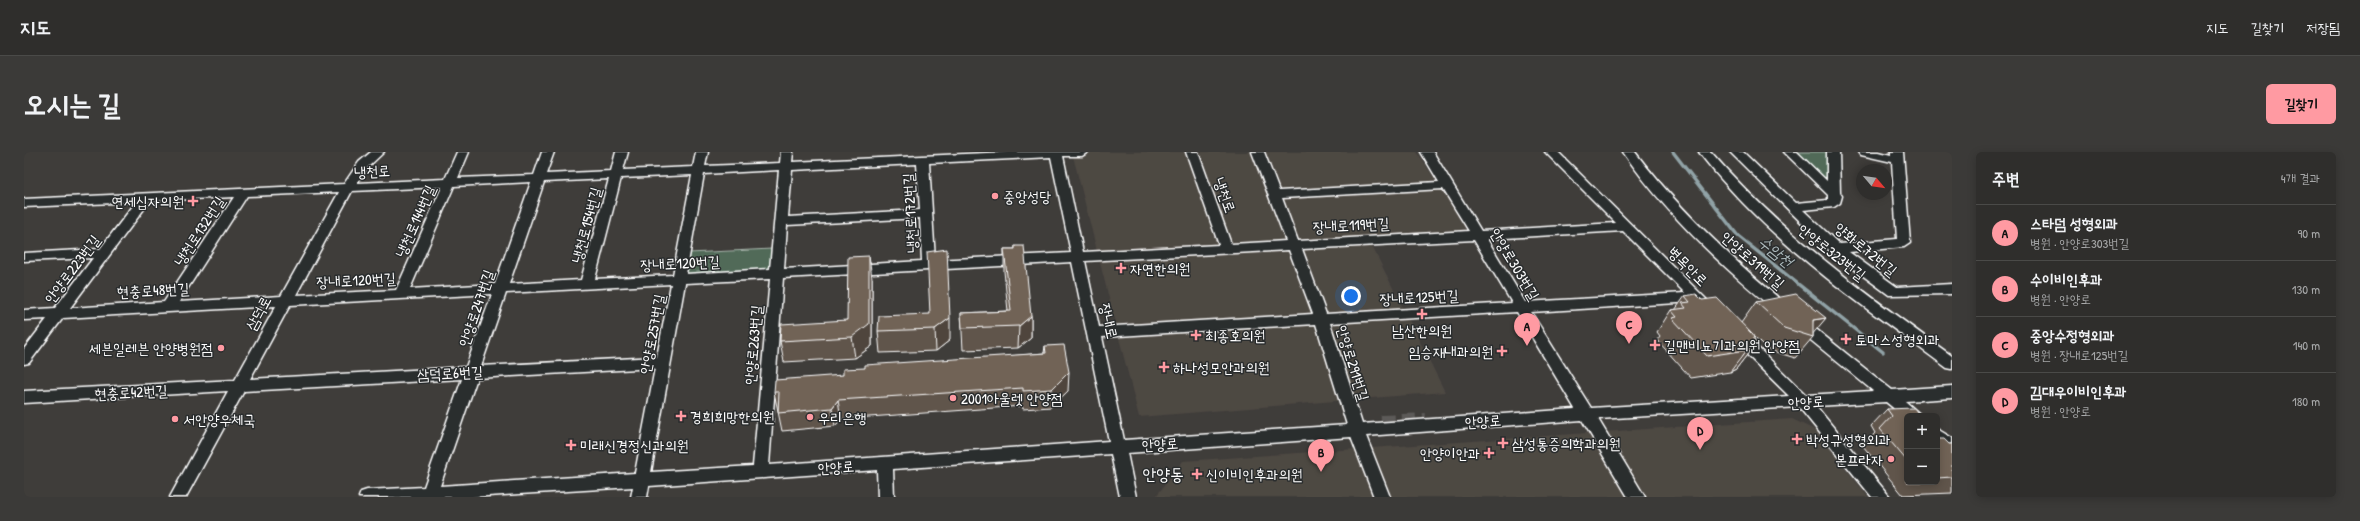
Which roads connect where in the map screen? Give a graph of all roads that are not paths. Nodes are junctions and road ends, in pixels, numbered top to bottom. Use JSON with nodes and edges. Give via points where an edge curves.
{"nodes":[{"id":1,"x":378,"y":152,"type":"edge"},
{"id":2,"x":464,"y":152,"type":"edge"},
{"id":3,"x":548,"y":152,"type":"edge"},
{"id":4,"x":622,"y":152,"type":"edge"},
{"id":5,"x":702,"y":152,"type":"edge"},
{"id":6,"x":788,"y":152,"type":"edge"},
{"id":7,"x":1082,"y":152,"type":"edge"},
{"id":8,"x":1192,"y":152,"type":"edge"},
{"id":9,"x":1258,"y":152,"type":"edge"},
{"id":10,"x":1427,"y":152,"type":"edge"},
{"id":11,"x":1551,"y":152,"type":"edge"},
{"id":12,"x":1629,"y":152,"type":"edge"},
{"id":13,"x":1705,"y":152,"type":"edge"},
{"id":14,"x":1736,"y":152,"type":"edge"},
{"id":15,"x":1790,"y":152,"type":"edge"},
{"id":16,"x":1834,"y":152,"type":"edge"},
{"id":17,"x":1866,"y":152,"type":"edge"},
{"id":18,"x":1056,"y":153,"type":"edge"},
{"id":19,"x":967,"y":155,"type":"edge"},
{"id":20,"x":1897,"y":156,"type":"edge"},
{"id":21,"x":923,"y":159,"type":"junction"},
{"id":22,"x":786,"y":166,"type":"junction"},
{"id":23,"x":699,"y":170,"type":"junction"},
{"id":24,"x":616,"y":174,"type":"junction"},
{"id":25,"x":538,"y":179,"type":"junction"},
{"id":26,"x":449,"y":183,"type":"junction"},
{"id":27,"x":1447,"y":185,"type":"junction"},
{"id":28,"x":347,"y":188,"type":"junction"},
{"id":29,"x":243,"y":193,"type":"junction"},
{"id":30,"x":1275,"y":195,"type":"junction"},
{"id":31,"x":1836,"y":196,"type":"junction"},
{"id":32,"x":146,"y":197,"type":"junction"},
{"id":33,"x":24,"y":203,"type":"edge"},
{"id":34,"x":1793,"y":207,"type":"junction"},
{"id":35,"x":926,"y":214,"type":"junction"},
{"id":36,"x":780,"y":221,"type":"junction"},
{"id":37,"x":1626,"y":227,"type":"junction"},
{"id":38,"x":1479,"y":234,"type":"junction"},
{"id":39,"x":1294,"y":244,"type":"junction"},
{"id":40,"x":1836,"y":248,"type":"junction"},
{"id":41,"x":1227,"y":250,"type":"junction"},
{"id":42,"x":104,"y":253,"type":"junction"},
{"id":43,"x":24,"y":257,"type":"edge"},
{"id":44,"x":1076,"y":258,"type":"junction"},
{"id":45,"x":929,"y":265,"type":"junction"},
{"id":46,"x":776,"y":273,"type":"junction"},
{"id":47,"x":679,"y":279,"type":"junction"},
{"id":48,"x":587,"y":284,"type":"junction"},
{"id":49,"x":500,"y":289,"type":"junction"},
{"id":50,"x":1952,"y":289,"type":"edge"},
{"id":51,"x":401,"y":294,"type":"junction"},
{"id":52,"x":1697,"y":297,"type":"junction"},
{"id":53,"x":285,"y":299,"type":"junction"},
{"id":54,"x":168,"y":307,"type":"junction"},
{"id":55,"x":1522,"y":308,"type":"junction"},
{"id":56,"x":1708,"y":308,"type":"edge"},
{"id":57,"x":60,"y":313,"type":"junction"},
{"id":58,"x":24,"y":315,"type":"edge"},
{"id":59,"x":1322,"y":320,"type":"junction"},
{"id":60,"x":1730,"y":330,"type":"edge"},
{"id":61,"x":1095,"y":332,"type":"junction"},
{"id":62,"x":24,"y":360,"type":"edge"},
{"id":63,"x":663,"y":362,"type":"junction"},
{"id":64,"x":1952,"y":364,"type":"edge"},
{"id":65,"x":471,"y":372,"type":"junction"},
{"id":66,"x":237,"y":387,"type":"junction"},
{"id":67,"x":1952,"y":392,"type":"edge"},
{"id":68,"x":1888,"y":394,"type":"junction"},
{"id":69,"x":24,"y":398,"type":"edge"},
{"id":70,"x":1804,"y":402,"type":"junction"},
{"id":71,"x":1910,"y":413,"type":"edge"},
{"id":72,"x":1587,"y":414,"type":"junction"},
{"id":73,"x":1356,"y":430,"type":"junction"},
{"id":74,"x":1940,"y":437,"type":"edge"},
{"id":75,"x":1116,"y":447,"type":"junction"},
{"id":76,"x":1952,"y":447,"type":"edge"},
{"id":77,"x":885,"y":463,"type":"junction"},
{"id":78,"x":760,"y":472,"type":"junction"},
{"id":79,"x":642,"y":480,"type":"junction"},
{"id":80,"x":428,"y":495,"type":"edge"},
{"id":81,"x":178,"y":497,"type":"edge"},
{"id":82,"x":367,"y":497,"type":"edge"},
{"id":83,"x":639,"y":497,"type":"edge"},
{"id":84,"x":886,"y":497,"type":"edge"},
{"id":85,"x":1128,"y":497,"type":"edge"},
{"id":86,"x":1382,"y":497,"type":"edge"},
{"id":87,"x":1637,"y":497,"type":"edge"},
{"id":88,"x":1882,"y":497,"type":"edge"}],
"edges":[{"from":1,"to":28,"type":"street","name":"삼덕로","via":[[363,165]]},
{"from":2,"to":26,"type":"street","name":"냉천로144번길"},
{"from":3,"to":25,"type":"street","name":"안양로247번길"},
{"from":4,"to":24,"type":"street","name":"냉천로154번길"},
{"from":5,"to":23,"type":"street","name":"안양로257번길"},
{"from":6,"to":22,"type":"street","name":"안양로263번길"},
{"from":7,"to":18,"type":"street","name":"냉천로"},
{"from":8,"to":41,"type":"street","name":"냉천로"},
{"from":9,"to":30,"type":"street","name":"안양로291번길"},
{"from":10,"to":27,"type":"street","name":"안양로303번길"},
{"from":11,"to":37,"type":"street","name":"병목안로"},
{"from":12,"to":68,"type":"street","name":"안양로319번길","via":[[1654,187],[1694,230],[1751,281]]},
{"from":13,"to":64,"type":"street","name":"안양로323번길","via":[[1724,177],[1783,234]]},
{"from":14,"to":34,"type":"street","name":"양화로72번길"},
{"from":15,"to":31,"type":"street"},
{"from":16,"to":31,"type":"street"},
{"from":17,"to":20,"type":"street"},
{"from":18,"to":19,"type":"street","name":"냉천로"},
{"from":18,"to":44,"type":"street","name":"장내로"},
{"from":19,"to":21,"type":"street","name":"냉천로"},
{"from":20,"to":40,"type":"street","via":[[1904,243]]},
{"from":21,"to":22,"type":"street","name":"냉천로"},
{"from":21,"to":35,"type":"street","name":"냉천로172번길"},
{"from":22,"to":23,"type":"street","name":"냉천로"},
{"from":22,"to":36,"type":"street","name":"안양로263번길"},
{"from":23,"to":24,"type":"street","name":"냉천로"},
{"from":23,"to":47,"type":"street","name":"안양로257번길"},
{"from":24,"to":25,"type":"street","name":"냉천로"},
{"from":24,"to":48,"type":"street","name":"냉천로154번길"},
{"from":25,"to":26,"type":"street","name":"냉천로"},
{"from":25,"to":49,"type":"street","name":"안양로247번길"},
{"from":26,"to":28,"type":"street","name":"냉천로"},
{"from":26,"to":51,"type":"street","name":"냉천로144번길"},
{"from":27,"to":30,"type":"street"},
{"from":27,"to":38,"type":"street","name":"안양로303번길"},
{"from":28,"to":29,"type":"street","name":"냉천로"},
{"from":28,"to":53,"type":"street","name":"삼덕로"},
{"from":29,"to":32,"type":"street","name":"냉천로"},
{"from":29,"to":54,"type":"street","name":"냉천로132번길"},
{"from":30,"to":39,"type":"street","name":"안양로291번길"},
{"from":31,"to":34,"type":"street","name":"양화로72번길","via":[[1834,203]]},
{"from":32,"to":33,"type":"street","name":"냉천로"},
{"from":32,"to":42,"type":"street","name":"안양로223번길"},
{"from":34,"to":40,"type":"street","name":"양화로72번길"},
{"from":35,"to":36,"type":"street"},
{"from":35,"to":45,"type":"street","name":"냉천로172번길"},
{"from":36,"to":46,"type":"street","name":"안양로263번길"},
{"from":37,"to":38,"type":"street","name":"장내로119번길"},
{"from":37,"to":52,"type":"street","name":"병목안로"},
{"from":38,"to":39,"type":"street","name":"장내로119번길"},
{"from":38,"to":55,"type":"street","name":"안양로303번길"},
{"from":39,"to":41,"type":"street","name":"장내로119번길"},
{"from":39,"to":59,"type":"street","name":"안양로291번길"},
{"from":40,"to":50,"type":"street","name":"양화로72번길","via":[[1894,292]]},
{"from":41,"to":44,"type":"street","name":"장내로119번길"},
{"from":42,"to":43,"type":"street"},
{"from":42,"to":57,"type":"street","name":"안양로223번길"},
{"from":44,"to":45,"type":"street","name":"장내로120번길"},
{"from":44,"to":61,"type":"street","name":"장내로"},
{"from":45,"to":46,"type":"street","name":"장내로120번길"},
{"from":46,"to":47,"type":"street","name":"장내로120번길"},
{"from":46,"to":78,"type":"street","name":"안양로263번길"},
{"from":47,"to":48,"type":"street","name":"장내로120번길"},
{"from":47,"to":63,"type":"street","name":"안양로257번길"},
{"from":48,"to":49,"type":"street","name":"장내로120번길"},
{"from":49,"to":51,"type":"street","name":"장내로120번길"},
{"from":49,"to":65,"type":"street","name":"안양로247번길"},
{"from":51,"to":53,"type":"street","name":"장내로120번길"},
{"from":52,"to":55,"type":"street","name":"장내로125번길"},
{"from":52,"to":56,"type":"street","name":"병목안로"},
{"from":53,"to":54,"type":"street","name":"현충로48번길"},
{"from":53,"to":66,"type":"street","name":"삼덕로"},
{"from":54,"to":57,"type":"street","name":"현충로48번길"},
{"from":55,"to":59,"type":"street","name":"장내로125번길"},
{"from":55,"to":72,"type":"street","name":"안양로303번길"},
{"from":57,"to":58,"type":"street","name":"현충로48번길"},
{"from":57,"to":62,"type":"street","name":"안양로223번길"},
{"from":59,"to":61,"type":"street","name":"장내로125번길"},
{"from":59,"to":73,"type":"street","name":"안양로291번길"},
{"from":60,"to":70,"type":"street"},
{"from":61,"to":75,"type":"street","name":"장내로"},
{"from":63,"to":65,"type":"street","name":"삼덕로6번길"},
{"from":63,"to":79,"type":"street","name":"안양로257번길"},
{"from":65,"to":66,"type":"street","name":"삼덕로6번길"},
{"from":65,"to":80,"type":"street","name":"안양로247번길"},
{"from":66,"to":69,"type":"street","name":"현충로42번길"},
{"from":66,"to":81,"type":"street","name":"삼덕로"},
{"from":67,"to":68,"type":"street","name":"안양로"},
{"from":68,"to":70,"type":"street","name":"안양로"},
{"from":68,"to":71,"type":"street","name":"안양로319번길"},
{"from":70,"to":72,"type":"street","name":"안양로"},
{"from":70,"to":88,"type":"street"},
{"from":72,"to":73,"type":"street","name":"안양로"},
{"from":72,"to":87,"type":"street","name":"안양로303번길"},
{"from":73,"to":75,"type":"street","name":"안양로"},
{"from":73,"to":86,"type":"street","name":"안양로291번길"},
{"from":74,"to":76,"type":"street"},
{"from":75,"to":77,"type":"street","name":"안양로"},
{"from":75,"to":85,"type":"street","name":"장내로"},
{"from":77,"to":78,"type":"street","name":"안양로"},
{"from":77,"to":84,"type":"street"},
{"from":78,"to":79,"type":"street","name":"안양로"},
{"from":79,"to":80,"type":"street","name":"안양로"},
{"from":79,"to":83,"type":"street","name":"안양로257번길"},
{"from":80,"to":82,"type":"street","name":"안양로"}]}
